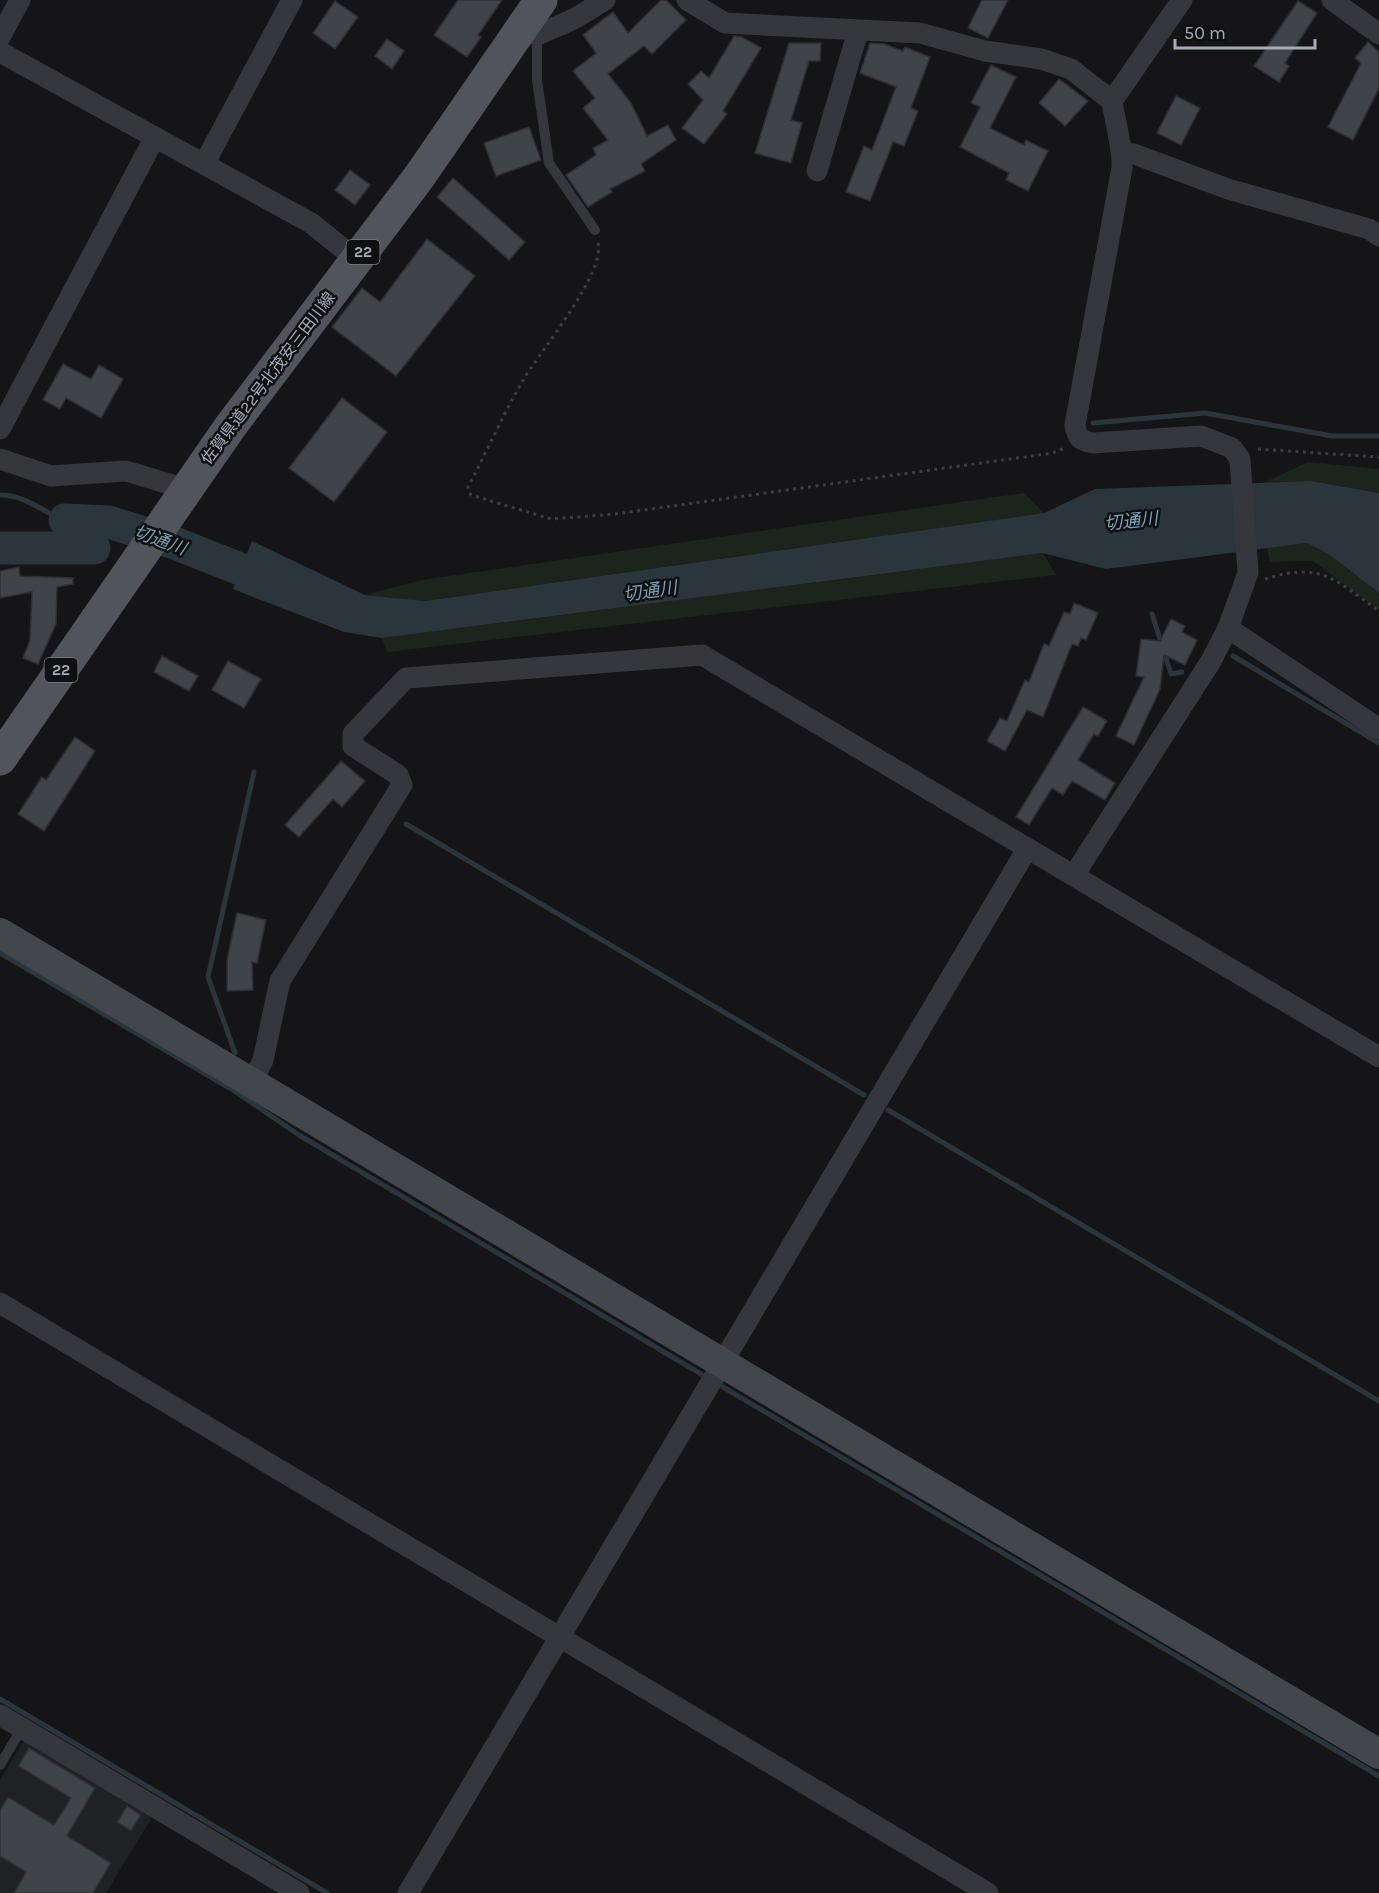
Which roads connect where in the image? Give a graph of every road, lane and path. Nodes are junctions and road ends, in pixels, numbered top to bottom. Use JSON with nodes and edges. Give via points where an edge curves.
{"nodes":[{"id":1,"x":20,"y":0,"type":"edge"},
{"id":2,"x":292,"y":0,"type":"edge"},
{"id":3,"x":541,"y":0,"type":"edge"},
{"id":4,"x":604,"y":0,"type":"edge"},
{"id":5,"x":687,"y":0,"type":"edge"},
{"id":6,"x":1182,"y":0,"type":"edge"},
{"id":7,"x":1332,"y":0,"type":"edge"},
{"id":8,"x":530,"y":31,"type":"junction"},
{"id":9,"x":858,"y":31,"type":"junction"},
{"id":10,"x":1379,"y":34,"type":"edge"},
{"id":11,"x":0,"y":37,"type":"edge"},
{"id":12,"x":0,"y":52,"type":"edge"},
{"id":13,"x":1112,"y":101,"type":"junction"},
{"id":14,"x":155,"y":137,"type":"junction"},
{"id":15,"x":1122,"y":153,"type":"junction"},
{"id":16,"x":204,"y":164,"type":"junction"},
{"id":17,"x":817,"y":171,"type":"dead end"},
{"id":18,"x":595,"y":230,"type":"joint"},
{"id":19,"x":1379,"y":236,"type":"edge"},
{"id":20,"x":357,"y":260,"type":"junction"},
{"id":21,"x":0,"y":429,"type":"edge"},
{"id":22,"x":0,"y":438,"type":"edge"},
{"id":23,"x":1082,"y":441,"type":"junction"},
{"id":24,"x":1236,"y":453,"type":"junction"},
{"id":25,"x":1379,"y":457,"type":"edge"},
{"id":26,"x":1,"y":459,"type":"edge"},
{"id":27,"x":182,"y":494,"type":"junction"},
{"id":28,"x":1246,"y":579,"type":"junction"},
{"id":29,"x":1379,"y":611,"type":"edge"},
{"id":30,"x":1228,"y":628,"type":"junction"},
{"id":31,"x":1379,"y":729,"type":"edge"},
{"id":32,"x":0,"y":759,"type":"edge"},
{"id":33,"x":1027,"y":849,"type":"junction"},
{"id":34,"x":1074,"y":876,"type":"junction"},
{"id":35,"x":0,"y":933,"type":"edge"},
{"id":36,"x":1379,"y":1057,"type":"edge"},
{"id":37,"x":252,"y":1083,"type":"junction"},
{"id":38,"x":0,"y":1303,"type":"edge"},
{"id":39,"x":723,"y":1362,"type":"junction"},
{"id":40,"x":559,"y":1638,"type":"junction"},
{"id":41,"x":0,"y":1715,"type":"edge"},
{"id":42,"x":22,"y":1728,"type":"junction"},
{"id":43,"x":1379,"y":1754,"type":"edge"},
{"id":44,"x":0,"y":1765,"type":"edge"},
{"id":45,"x":299,"y":1893,"type":"edge"},
{"id":46,"x":408,"y":1893,"type":"edge"},
{"id":47,"x":988,"y":1893,"type":"edge"}],
"edges":[{"from":1,"to":11,"type":"street"},
{"from":2,"to":16,"type":"street"},
{"from":3,"to":8,"type":"main road","name":"佐賀県道22号北茂安三田川線","number":"22"},
{"from":4,"to":8,"type":"street","via":[[573,19]]},
{"from":5,"to":9,"type":"street","via":[[725,23]]},
{"from":6,"to":13,"type":"street"},
{"from":7,"to":10,"type":"street"},
{"from":8,"to":18,"type":"lane","via":[[549,163]]},
{"from":8,"to":20,"type":"main road","name":"佐賀県道22号北茂安三田川線","number":"22"},
{"from":9,"to":13,"type":"street","via":[[920,33],[985,51],[1041,59],[1071,69]]},
{"from":9,"to":17,"type":"street"},
{"from":12,"to":14,"type":"street"},
{"from":13,"to":15,"type":"street"},
{"from":14,"to":16,"type":"street"},
{"from":14,"to":21,"type":"street"},
{"from":15,"to":19,"type":"street","via":[[1228,189],[1369,229]]},
{"from":15,"to":23,"type":"street","via":[[1116,207],[1075,425]]},
{"from":16,"to":20,"type":"street","via":[[311,224]]},
{"from":18,"to":23,"type":"path","via":[[600,251],[584,290],[524,377],[468,487],[471,495],[550,519],[615,514],[1053,453]]},
{"from":20,"to":27,"type":"main road","name":"佐賀県道22号北茂安三田川線","number":"22"},
{"from":22,"to":26,"type":"street"},
{"from":23,"to":24,"type":"street","via":[[1201,436]]},
{"from":24,"to":25,"type":"path"},
{"from":24,"to":28,"type":"street"},
{"from":26,"to":27,"type":"street","via":[[51,476],[126,471]]},
{"from":27,"to":32,"type":"main road","name":"佐賀県道22号北茂安三田川線","number":"22"},
{"from":28,"to":29,"type":"path","via":[[1315,572],[1331,577]]},
{"from":28,"to":30,"type":"street"},
{"from":30,"to":31,"type":"street"},
{"from":30,"to":34,"type":"street"},
{"from":33,"to":34,"type":"street"},
{"from":33,"to":37,"type":"street","via":[[702,655],[406,678],[353,734],[352,746],[398,775],[402,785],[280,981],[263,1059]]},
{"from":33,"to":39,"type":"street"},
{"from":34,"to":36,"type":"street"},
{"from":35,"to":37,"type":"street"},
{"from":37,"to":39,"type":"street"},
{"from":38,"to":40,"type":"street"},
{"from":39,"to":40,"type":"street"},
{"from":39,"to":43,"type":"street"},
{"from":40,"to":46,"type":"street"},
{"from":40,"to":47,"type":"street"},
{"from":41,"to":42,"type":"street"},
{"from":42,"to":44,"type":"lane"},
{"from":42,"to":45,"type":"street"}]}
